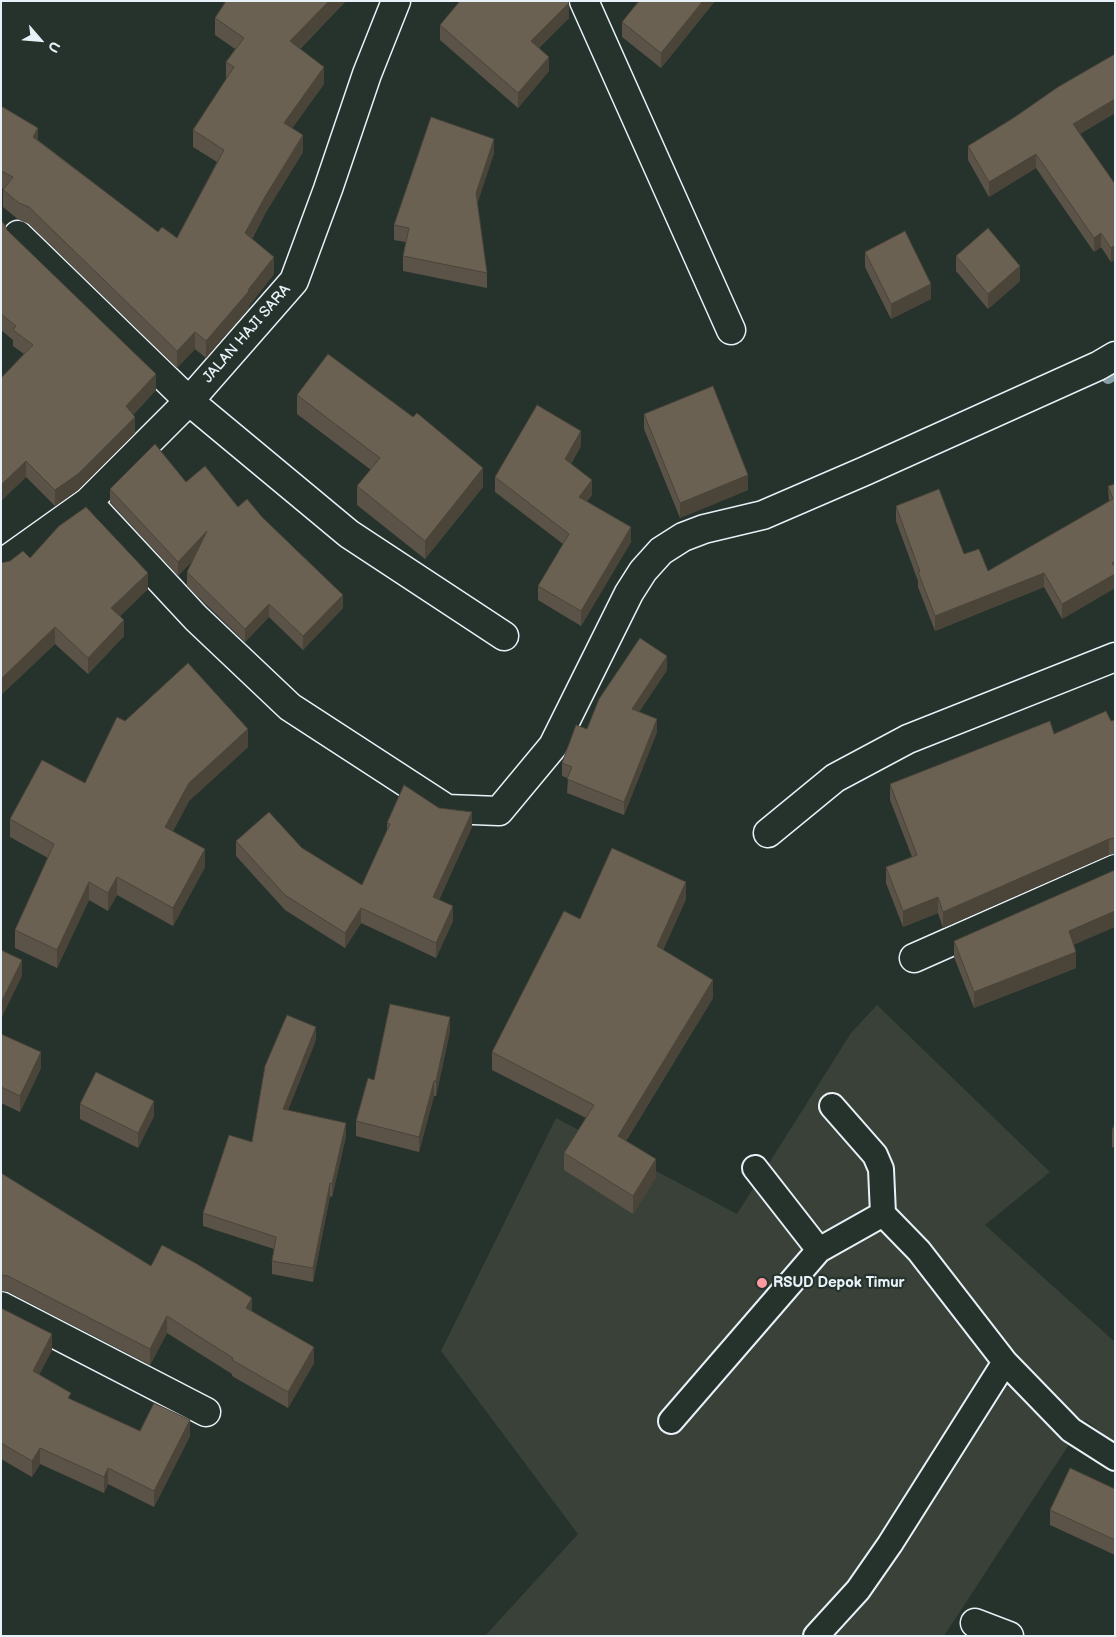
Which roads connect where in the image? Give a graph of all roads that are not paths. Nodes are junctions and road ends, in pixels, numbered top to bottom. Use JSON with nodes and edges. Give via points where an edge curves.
{"nodes":[{"id":1,"x":396,"y":1,"type":"edge"},
{"id":2,"x":584,"y":1,"type":"edge"},
{"id":3,"x":18,"y":235,"type":"dead end"},
{"id":4,"x":731,"y":330,"type":"dead end"},
{"id":5,"x":1115,"y":356,"type":"edge"},
{"id":6,"x":189,"y":401,"type":"junction"},
{"id":7,"x":88,"y":502,"type":"junction"},
{"id":8,"x":1,"y":564,"type":"edge"},
{"id":9,"x":504,"y":636,"type":"dead end"},
{"id":10,"x":1115,"y":657,"type":"edge"},
{"id":11,"x":768,"y":833,"type":"dead end"},
{"id":12,"x":1115,"y":869,"type":"edge"},
{"id":13,"x":914,"y":958,"type":"dead end"},
{"id":14,"x":832,"y":1106,"type":"dead end"},
{"id":15,"x":755,"y":1168,"type":"dead end"},
{"id":16,"x":883,"y":1214,"type":"junction"},
{"id":17,"x":820,"y":1250,"type":"junction"},
{"id":18,"x":1,"y":1306,"type":"edge"},
{"id":19,"x":1005,"y":1362,"type":"junction"},
{"id":20,"x":206,"y":1412,"type":"dead end"},
{"id":21,"x":671,"y":1421,"type":"dead end"},
{"id":22,"x":1115,"y":1458,"type":"edge"},
{"id":23,"x":975,"y":1623,"type":"dead end"},
{"id":24,"x":816,"y":1636,"type":"edge"},
{"id":25,"x":1009,"y":1636,"type":"edge"}],
"edges":[{"from":1,"to":6,"type":"street","name":"JALAN HAJI SARA","via":[[294,281]]},
{"from":2,"to":4,"type":"street"},
{"from":3,"to":6,"type":"street"},
{"from":5,"to":7,"type":"street","via":[[780,508],[704,529],[661,551],[628,593],[553,746],[499,811],[447,809],[290,707],[196,618]]},
{"from":6,"to":7,"type":"street","name":"JALAN HAJI SARA"},
{"from":6,"to":9,"type":"street","via":[[349,534]]},
{"from":7,"to":8,"type":"street","name":"JALAN HAJI SARA"},
{"from":10,"to":11,"type":"street","via":[[908,739],[835,778]]},
{"from":12,"to":13,"type":"street"},
{"from":14,"to":16,"type":"lane","via":[[875,1155],[881,1169]]},
{"from":15,"to":17,"type":"lane"},
{"from":16,"to":17,"type":"lane"},
{"from":16,"to":19,"type":"lane","via":[[919,1252]]},
{"from":17,"to":21,"type":"lane"},
{"from":18,"to":20,"type":"street"},
{"from":19,"to":22,"type":"lane","via":[[1071,1430]]},
{"from":19,"to":24,"type":"lane","via":[[890,1544],[858,1590]]},
{"from":23,"to":25,"type":"street"}]}
